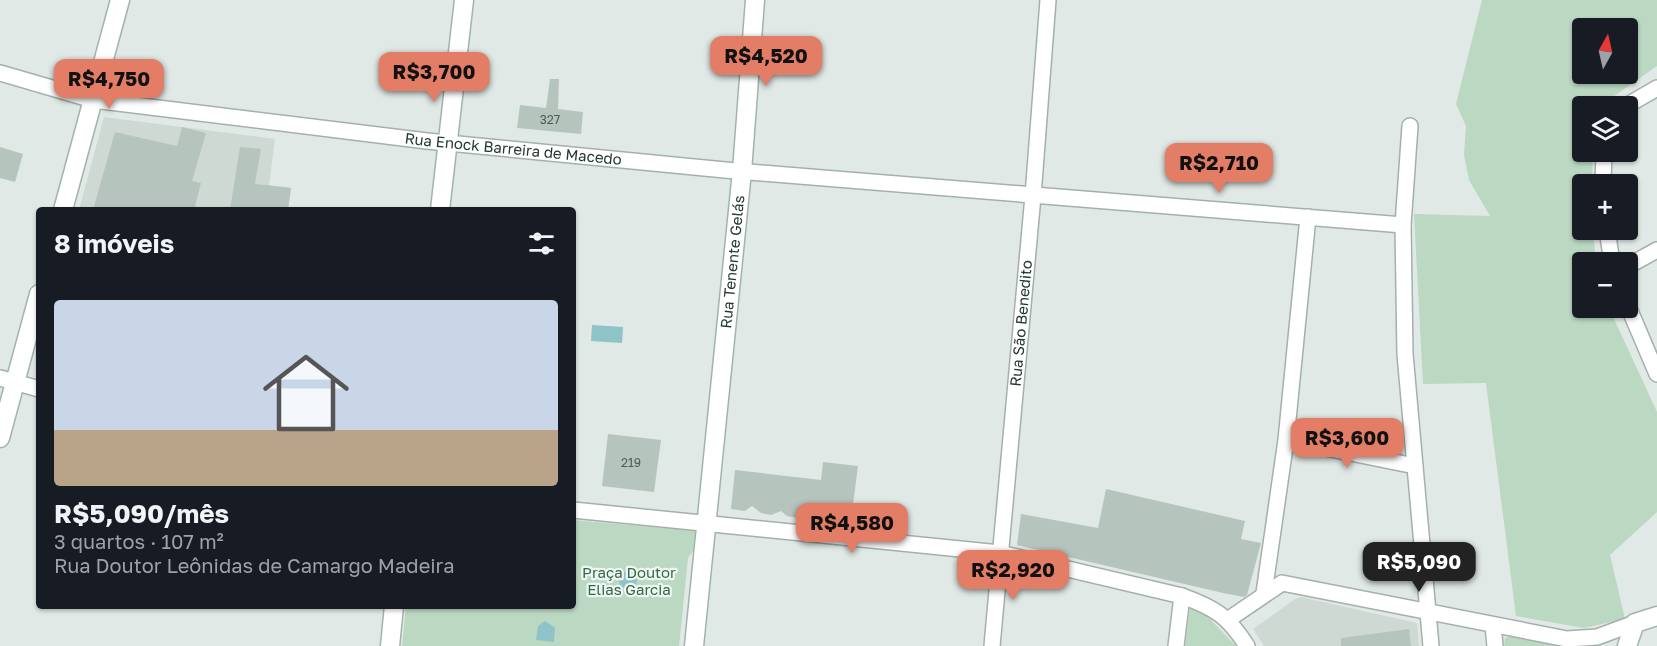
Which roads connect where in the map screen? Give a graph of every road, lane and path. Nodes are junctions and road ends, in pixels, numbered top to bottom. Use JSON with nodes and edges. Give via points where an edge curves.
{"nodes":[{"id":1,"x":120,"y":0,"type":"edge"},
{"id":2,"x":464,"y":0,"type":"edge"},
{"id":3,"x":755,"y":0,"type":"edge"},
{"id":4,"x":1047,"y":0,"type":"edge"},
{"id":5,"x":0,"y":73,"type":"edge"},
{"id":6,"x":1657,"y":88,"type":"edge"},
{"id":7,"x":1638,"y":99,"type":"edge"},
{"id":8,"x":93,"y":100,"type":"junction"},
{"id":9,"x":1410,"y":126,"type":"dead end"},
{"id":10,"x":448,"y":143,"type":"junction"},
{"id":11,"x":742,"y":171,"type":"junction"},
{"id":12,"x":1033,"y":196,"type":"junction"},
{"id":13,"x":64,"y":207,"type":"edge"},
{"id":14,"x":440,"y":207,"type":"edge"},
{"id":15,"x":1308,"y":217,"type":"junction"},
{"id":16,"x":1403,"y":225,"type":"junction"},
{"id":17,"x":1657,"y":250,"type":"edge"},
{"id":18,"x":1638,"y":260,"type":"edge"},
{"id":19,"x":36,"y":302,"type":"edge"},
{"id":20,"x":1633,"y":318,"type":"edge"},
{"id":21,"x":1657,"y":374,"type":"edge"},
{"id":22,"x":7,"y":380,"type":"edge"},
{"id":23,"x":36,"y":388,"type":"edge"},
{"id":24,"x":0,"y":438,"type":"edge"},
{"id":25,"x":1286,"y":440,"type":"junction"},
{"id":26,"x":1415,"y":466,"type":"junction"},
{"id":27,"x":576,"y":510,"type":"edge"},
{"id":28,"x":706,"y":523,"type":"junction"},
{"id":29,"x":1000,"y":553,"type":"junction"},
{"id":30,"x":1264,"y":592,"type":"junction"},
{"id":31,"x":1182,"y":596,"type":"junction"},
{"id":32,"x":394,"y":609,"type":"edge"},
{"id":33,"x":1428,"y":612,"type":"junction"},
{"id":34,"x":1657,"y":616,"type":"edge"},
{"id":35,"x":1229,"y":619,"type":"junction"},
{"id":36,"x":1635,"y":623,"type":"junction"},
{"id":37,"x":1493,"y":625,"type":"junction"},
{"id":38,"x":390,"y":646,"type":"edge"},
{"id":39,"x":694,"y":646,"type":"edge"},
{"id":40,"x":992,"y":646,"type":"edge"},
{"id":41,"x":1176,"y":646,"type":"edge"},
{"id":42,"x":1247,"y":646,"type":"edge"},
{"id":43,"x":1431,"y":646,"type":"edge"},
{"id":44,"x":1496,"y":646,"type":"edge"},
{"id":45,"x":1627,"y":646,"type":"edge"}],
"edges":[{"from":1,"to":8,"type":"street"},
{"from":2,"to":10,"type":"street"},
{"from":3,"to":11,"type":"street","name":"Rua Tenente Gelás"},
{"from":4,"to":12,"type":"street","name":"Rua São Benedito"},
{"from":5,"to":8,"type":"street","name":"Rua Enock Barreira de Macedo"},
{"from":6,"to":7,"type":"street"},
{"from":8,"to":10,"type":"street","name":"Rua Enock Barreira de Macedo"},
{"from":8,"to":13,"type":"street"},
{"from":9,"to":16,"type":"street"},
{"from":10,"to":11,"type":"street","name":"Rua Enock Barreira de Macedo"},
{"from":10,"to":14,"type":"street"},
{"from":11,"to":12,"type":"street","name":"Rua Enock Barreira de Macedo"},
{"from":11,"to":28,"type":"street","name":"Rua Tenente Gelás"},
{"from":12,"to":15,"type":"street","name":"Rua Enock Barreira de Macedo"},
{"from":12,"to":29,"type":"street","name":"Rua São Benedito"},
{"from":15,"to":16,"type":"street","name":"Rua Enock Barreira de Macedo"},
{"from":15,"to":25,"type":"street"},
{"from":16,"to":26,"type":"street","via":[[1405,354]]},
{"from":17,"to":18,"type":"street"},
{"from":19,"to":22,"type":"street"},
{"from":20,"to":21,"type":"street"},
{"from":22,"to":23,"type":"street"},
{"from":22,"to":24,"type":"street"},
{"from":25,"to":26,"type":"street"},
{"from":25,"to":30,"type":"street"},
{"from":26,"to":33,"type":"street"},
{"from":27,"to":28,"type":"street"},
{"from":28,"to":29,"type":"street"},
{"from":28,"to":39,"type":"street"},
{"from":29,"to":31,"type":"street"},
{"from":29,"to":40,"type":"street","name":"Rua São Benedito"},
{"from":30,"to":33,"type":"street","via":[[1282,583],[1295,584]]},
{"from":30,"to":35,"type":"street"},
{"from":31,"to":35,"type":"street"},
{"from":31,"to":41,"type":"street"},
{"from":32,"to":38,"type":"street"},
{"from":33,"to":37,"type":"street"},
{"from":33,"to":43,"type":"street"},
{"from":34,"to":36,"type":"street"},
{"from":35,"to":42,"type":"street"},
{"from":36,"to":37,"type":"street","via":[[1580,640]]},
{"from":36,"to":45,"type":"street"},
{"from":37,"to":44,"type":"street"}]}
